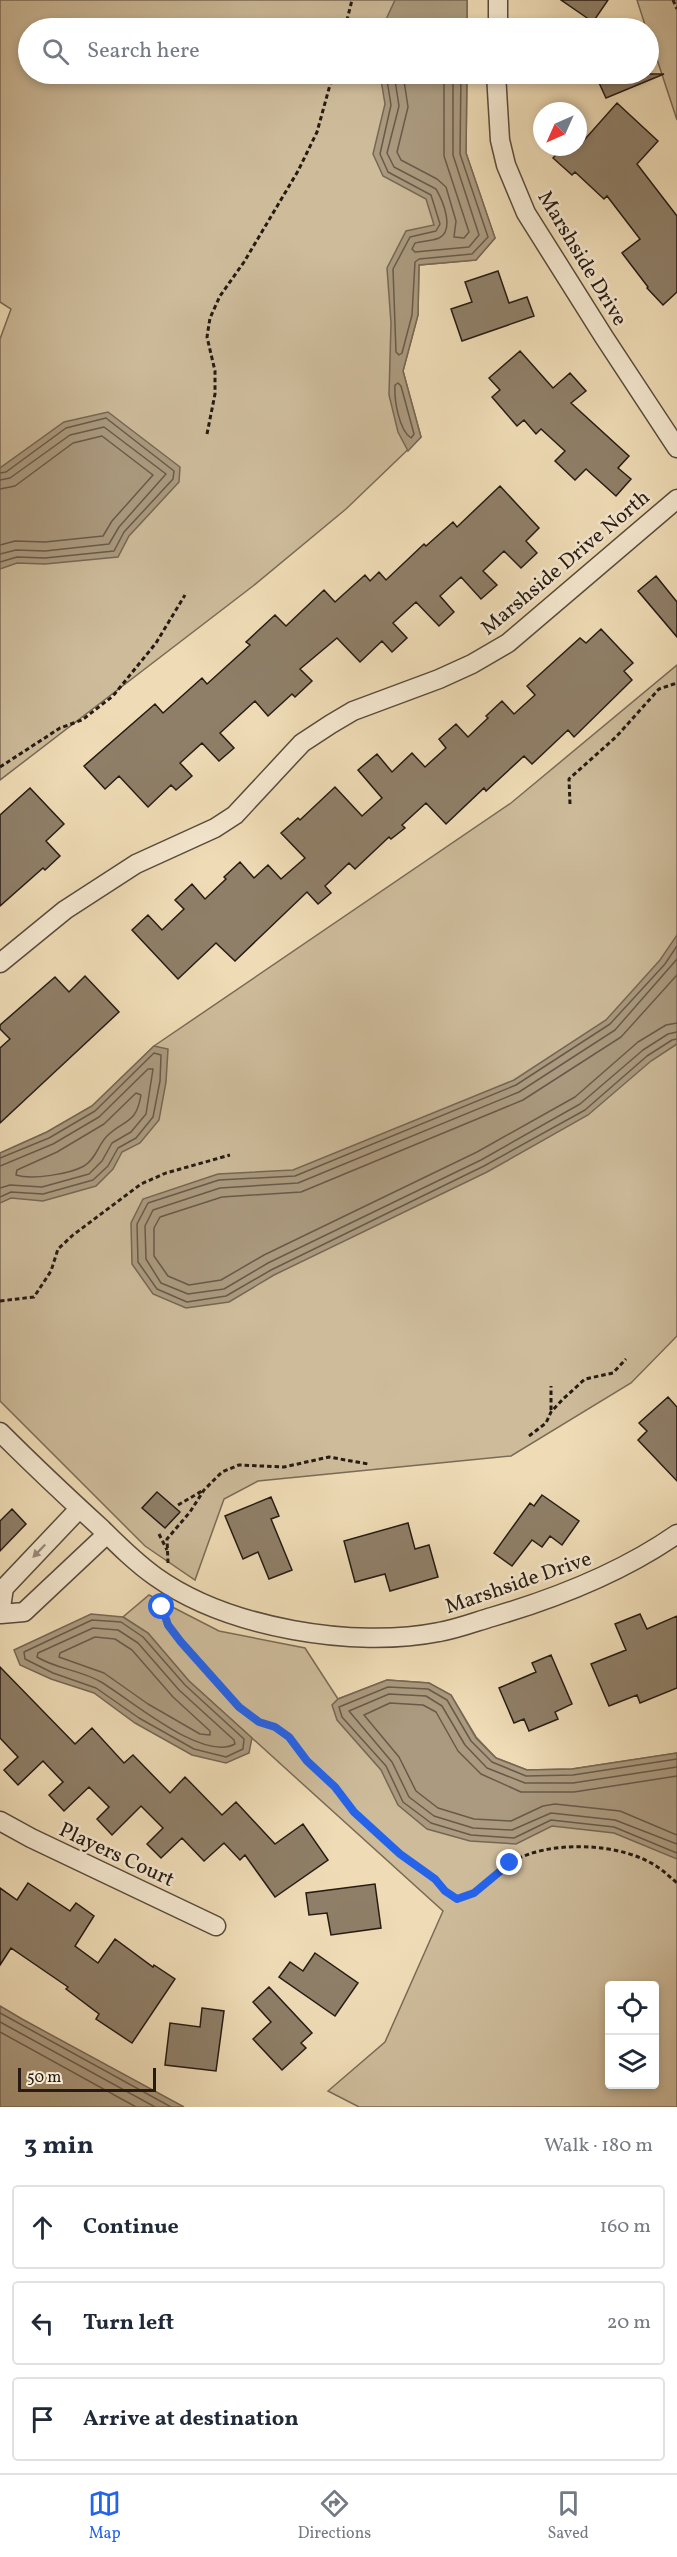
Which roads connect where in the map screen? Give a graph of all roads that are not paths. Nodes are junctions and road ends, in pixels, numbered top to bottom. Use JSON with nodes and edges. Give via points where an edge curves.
{"nodes":[{"id":1,"x":498,"y":0,"type":"edge"},
{"id":2,"x":498,"y":18,"type":"edge"},
{"id":3,"x":497,"y":84,"type":"edge"},
{"id":4,"x":677,"y":448,"type":"edge"},
{"id":5,"x":677,"y":499,"type":"edge"},
{"id":6,"x":0,"y":963,"type":"edge"},
{"id":7,"x":0,"y":1432,"type":"edge"},
{"id":8,"x":79,"y":1509,"type":"junction"},
{"id":9,"x":107,"y":1534,"type":"junction"},
{"id":10,"x":677,"y":1534,"type":"edge"},
{"id":11,"x":0,"y":1614,"type":"edge"},
{"id":12,"x":0,"y":1821,"type":"edge"},
{"id":13,"x":216,"y":1926,"type":"dead end"}],
"edges":[{"from":1,"to":2,"type":"street"},
{"from":3,"to":4,"type":"street","name":"Marshside Drive","via":[[500,140],[526,213]]},
{"from":5,"to":6,"type":"street","name":"Marshside Drive North","via":[[507,643],[456,672],[353,711],[331,724],[302,743],[235,815],[136,864],[65,910]]},
{"from":7,"to":8,"type":"street","name":"Marshside Drive"},
{"from":8,"to":9,"type":"street","name":"Marshside Drive"},
{"from":8,"to":11,"type":"street","one_way":true,"via":[[4,1588]]},
{"from":9,"to":10,"type":"street","name":"Marshside Drive","via":[[156,1577],[208,1606],[243,1619],[313,1634],[377,1637],[440,1632],[537,1604],[614,1573]]},
{"from":9,"to":11,"type":"street","via":[[24,1612]]},
{"from":12,"to":13,"type":"street","name":"Players Court"}]}
